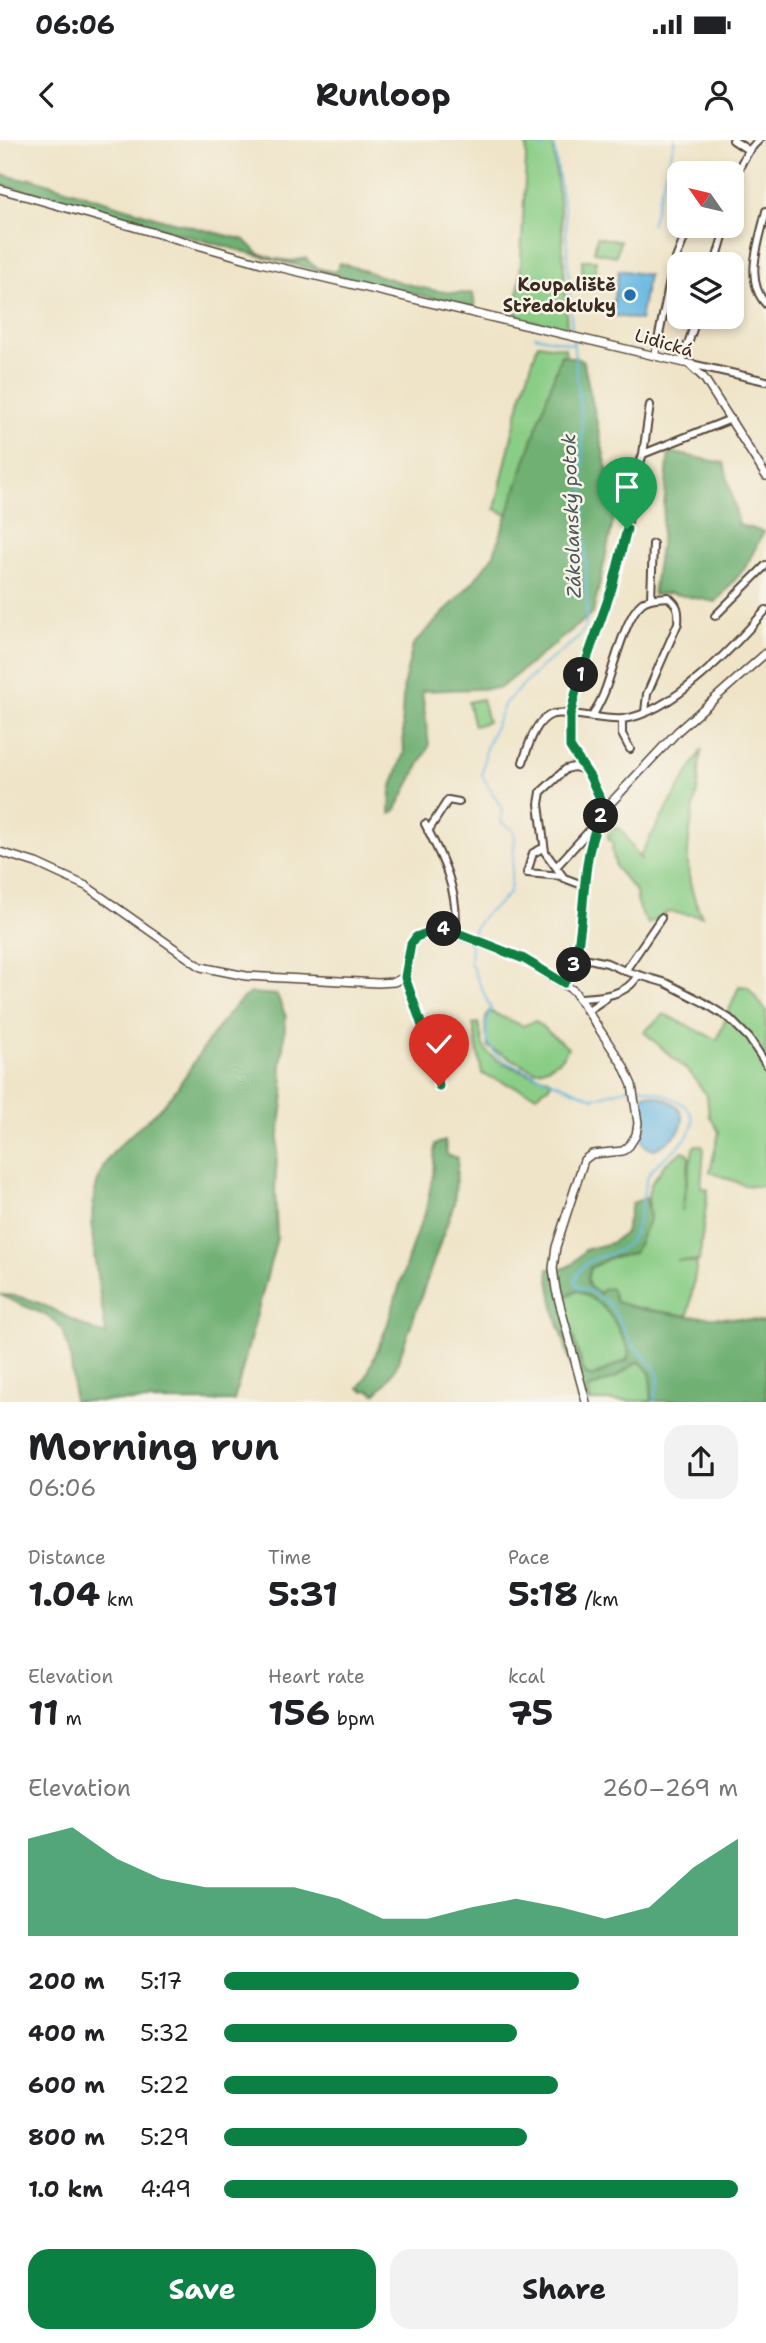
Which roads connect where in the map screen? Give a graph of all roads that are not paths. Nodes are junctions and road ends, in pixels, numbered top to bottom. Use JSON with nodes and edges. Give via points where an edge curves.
{"nodes":[{"id":1,"x":733,"y":140,"type":"edge"},
{"id":2,"x":759,"y":140,"type":"edge"},
{"id":3,"x":748,"y":150,"type":"junction"},
{"id":4,"x":742,"y":161,"type":"edge"},
{"id":5,"x":0,"y":189,"type":"edge"},
{"id":6,"x":766,"y":211,"type":"edge"},
{"id":7,"x":684,"y":238,"type":"edge"},
{"id":8,"x":766,"y":304,"type":"edge"},
{"id":9,"x":694,"y":329,"type":"edge"},
{"id":10,"x":655,"y":355,"type":"junction"},
{"id":11,"x":682,"y":362,"type":"junction"},
{"id":12,"x":766,"y":381,"type":"edge"},
{"id":13,"x":650,"y":405,"type":"dead end"},
{"id":14,"x":731,"y":419,"type":"junction"},
{"id":15,"x":643,"y":454,"type":"junction"},
{"id":16,"x":766,"y":475,"type":"edge"},
{"id":17,"x":653,"y":544,"type":"dead end"},
{"id":18,"x":766,"y":565,"type":"edge"},
{"id":19,"x":651,"y":598,"type":"junction"},
{"id":20,"x":766,"y":610,"type":"edge"},
{"id":21,"x":715,"y":616,"type":"dead end"},
{"id":22,"x":766,"y":653,"type":"edge"},
{"id":23,"x":645,"y":712,"type":"junction"},
{"id":24,"x":570,"y":716,"type":"junction"},
{"id":25,"x":592,"y":717,"type":"junction"},
{"id":26,"x":622,"y":719,"type":"junction"},
{"id":27,"x":630,"y":749,"type":"dead end"},
{"id":28,"x":523,"y":762,"type":"dead end"},
{"id":29,"x":582,"y":769,"type":"junction"},
{"id":30,"x":459,"y":802,"type":"dead end"},
{"id":31,"x":605,"y":809,"type":"junction"},
{"id":32,"x":598,"y":820,"type":"junction"},
{"id":33,"x":543,"y":848,"type":"junction"},
{"id":34,"x":0,"y":852,"type":"edge"},
{"id":35,"x":556,"y":867,"type":"junction"},
{"id":36,"x":562,"y":876,"type":"junction"},
{"id":37,"x":585,"y":886,"type":"junction"},
{"id":38,"x":662,"y":918,"type":"dead end"},
{"id":39,"x":455,"y":932,"type":"junction"},
{"id":40,"x":574,"y":965,"type":"junction"},
{"id":41,"x":625,"y":971,"type":"junction"},
{"id":42,"x":638,"y":975,"type":"junction"},
{"id":43,"x":405,"y":977,"type":"junction"},
{"id":44,"x":564,"y":983,"type":"junction"},
{"id":45,"x":607,"y":996,"type":"junction"},
{"id":46,"x":580,"y":998,"type":"junction"},
{"id":47,"x":587,"y":1011,"type":"junction"},
{"id":48,"x":766,"y":1064,"type":"edge"},
{"id":49,"x":439,"y":1086,"type":"dead end"},
{"id":50,"x":586,"y":1402,"type":"edge"}],
"edges":[{"from":1,"to":3,"type":"street"},
{"from":2,"to":3,"type":"street"},
{"from":3,"to":4,"type":"street"},
{"from":5,"to":10,"type":"street","name":"Lidická","via":[[261,263]]},
{"from":6,"to":8,"type":"street","via":[[754,287]]},
{"from":7,"to":10,"type":"street","via":[[673,266]]},
{"from":9,"to":11,"type":"street"},
{"from":10,"to":11,"type":"street","name":"Lidická"},
{"from":11,"to":12,"type":"street"},
{"from":11,"to":14,"type":"street","name":"Lidická","via":[[700,373]]},
{"from":13,"to":15,"type":"street"},
{"from":14,"to":15,"type":"street"},
{"from":14,"to":16,"type":"street","name":"Lidická"},
{"from":15,"to":24,"type":"street","via":[[612,588]]},
{"from":17,"to":19,"type":"street"},
{"from":18,"to":21,"type":"street"},
{"from":19,"to":23,"type":"street","via":[[668,597],[679,610],[647,694]]},
{"from":19,"to":25,"type":"street","via":[[636,609]]},
{"from":20,"to":23,"type":"street","via":[[711,667]]},
{"from":22,"to":31,"type":"street","via":[[678,731]]},
{"from":23,"to":26,"type":"street"},
{"from":24,"to":25,"type":"street"},
{"from":24,"to":28,"type":"street","via":[[553,714],[542,722],[529,741]]},
{"from":24,"to":29,"type":"street","via":[[570,747]]},
{"from":25,"to":26,"type":"street"},
{"from":26,"to":27,"type":"street","via":[[622,734]]},
{"from":29,"to":31,"type":"street"},
{"from":29,"to":33,"type":"street","via":[[566,769],[541,792]]},
{"from":30,"to":39,"type":"street","via":[[448,800],[427,828],[447,868]]},
{"from":31,"to":32,"type":"street"},
{"from":32,"to":35,"type":"street"},
{"from":32,"to":37,"type":"street"},
{"from":33,"to":35,"type":"street"},
{"from":33,"to":36,"type":"street","via":[[533,853],[527,873]]},
{"from":34,"to":43,"type":"street","via":[[86,887],[208,970],[378,983]]},
{"from":35,"to":36,"type":"street"},
{"from":36,"to":37,"type":"street"},
{"from":37,"to":40,"type":"street"},
{"from":38,"to":41,"type":"street"},
{"from":39,"to":43,"type":"street","via":[[437,929],[416,937]]},
{"from":39,"to":44,"type":"street","via":[[524,959]]},
{"from":40,"to":41,"type":"street","via":[[589,959]]},
{"from":40,"to":44,"type":"street"},
{"from":41,"to":42,"type":"street"},
{"from":42,"to":45,"type":"street","via":[[634,984]]},
{"from":42,"to":48,"type":"street","via":[[666,983],[730,1019]]},
{"from":43,"to":49,"type":"street"},
{"from":44,"to":46,"type":"street"},
{"from":45,"to":46,"type":"street"},
{"from":45,"to":47,"type":"street"},
{"from":46,"to":47,"type":"street"},
{"from":47,"to":50,"type":"street","via":[[623,1065],[632,1085],[638,1124],[636,1135],[623,1151],[592,1154],[584,1160],[556,1247],[556,1290]]}]}
